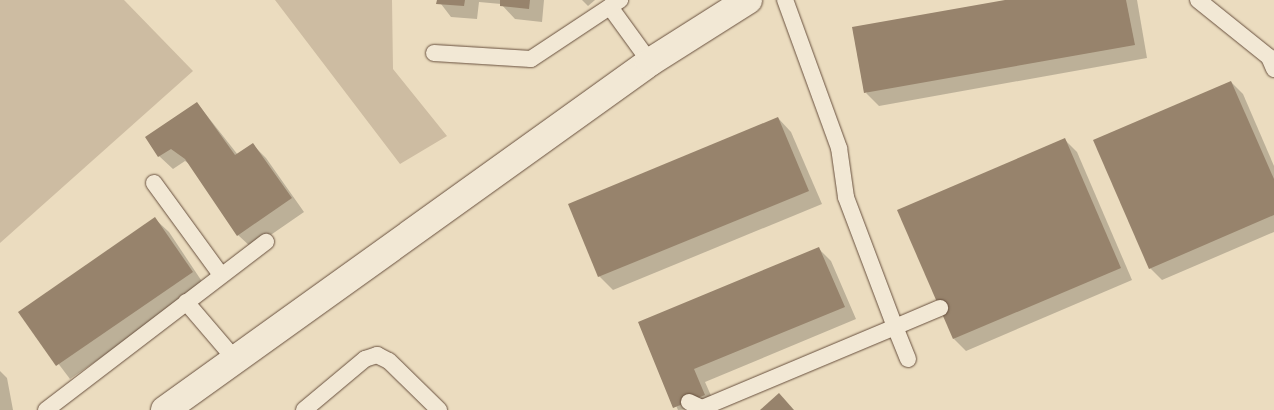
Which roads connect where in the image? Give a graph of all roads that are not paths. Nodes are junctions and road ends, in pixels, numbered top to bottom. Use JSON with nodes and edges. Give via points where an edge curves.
{"nodes":[{"id":1,"x":748,"y":0,"type":"edge"},
{"id":2,"x":786,"y":0,"type":"edge"},
{"id":3,"x":1198,"y":0,"type":"edge"},
{"id":4,"x":615,"y":4,"type":"edge"},
{"id":5,"x":434,"y":53,"type":"dead end"},
{"id":6,"x":650,"y":62,"type":"junction"},
{"id":7,"x":1274,"y":69,"type":"edge"},
{"id":8,"x":154,"y":184,"type":"dead end"},
{"id":9,"x":266,"y":242,"type":"dead end"},
{"id":10,"x":221,"y":276,"type":"junction"},
{"id":11,"x":186,"y":302,"type":"junction"},
{"id":12,"x":940,"y":308,"type":"dead end"},
{"id":13,"x":895,"y":327,"type":"junction"},
{"id":14,"x":234,"y":358,"type":"junction"},
{"id":15,"x":908,"y":359,"type":"dead end"},
{"id":16,"x":689,"y":402,"type":"dead end"},
{"id":17,"x":46,"y":410,"type":"edge"},
{"id":18,"x":165,"y":410,"type":"edge"},
{"id":19,"x":304,"y":410,"type":"edge"},
{"id":20,"x":439,"y":410,"type":"edge"}],
"edges":[{"from":1,"to":6,"type":"street"},
{"from":2,"to":13,"type":"lane","via":[[839,148],[846,197]]},
{"from":3,"to":7,"type":"lane","via":[[1269,57]]},
{"from":4,"to":5,"type":"lane","via":[[531,59]]},
{"from":4,"to":6,"type":"lane"},
{"from":6,"to":14,"type":"street"},
{"from":8,"to":10,"type":"lane"},
{"from":9,"to":10,"type":"lane"},
{"from":10,"to":11,"type":"lane"},
{"from":11,"to":14,"type":"lane"},
{"from":11,"to":17,"type":"lane"},
{"from":12,"to":13,"type":"lane"},
{"from":13,"to":15,"type":"lane"},
{"from":13,"to":16,"type":"lane","via":[[702,408]]},
{"from":14,"to":18,"type":"street"},
{"from":19,"to":20,"type":"lane","via":[[365,359],[377,355],[389,361]]}]}
